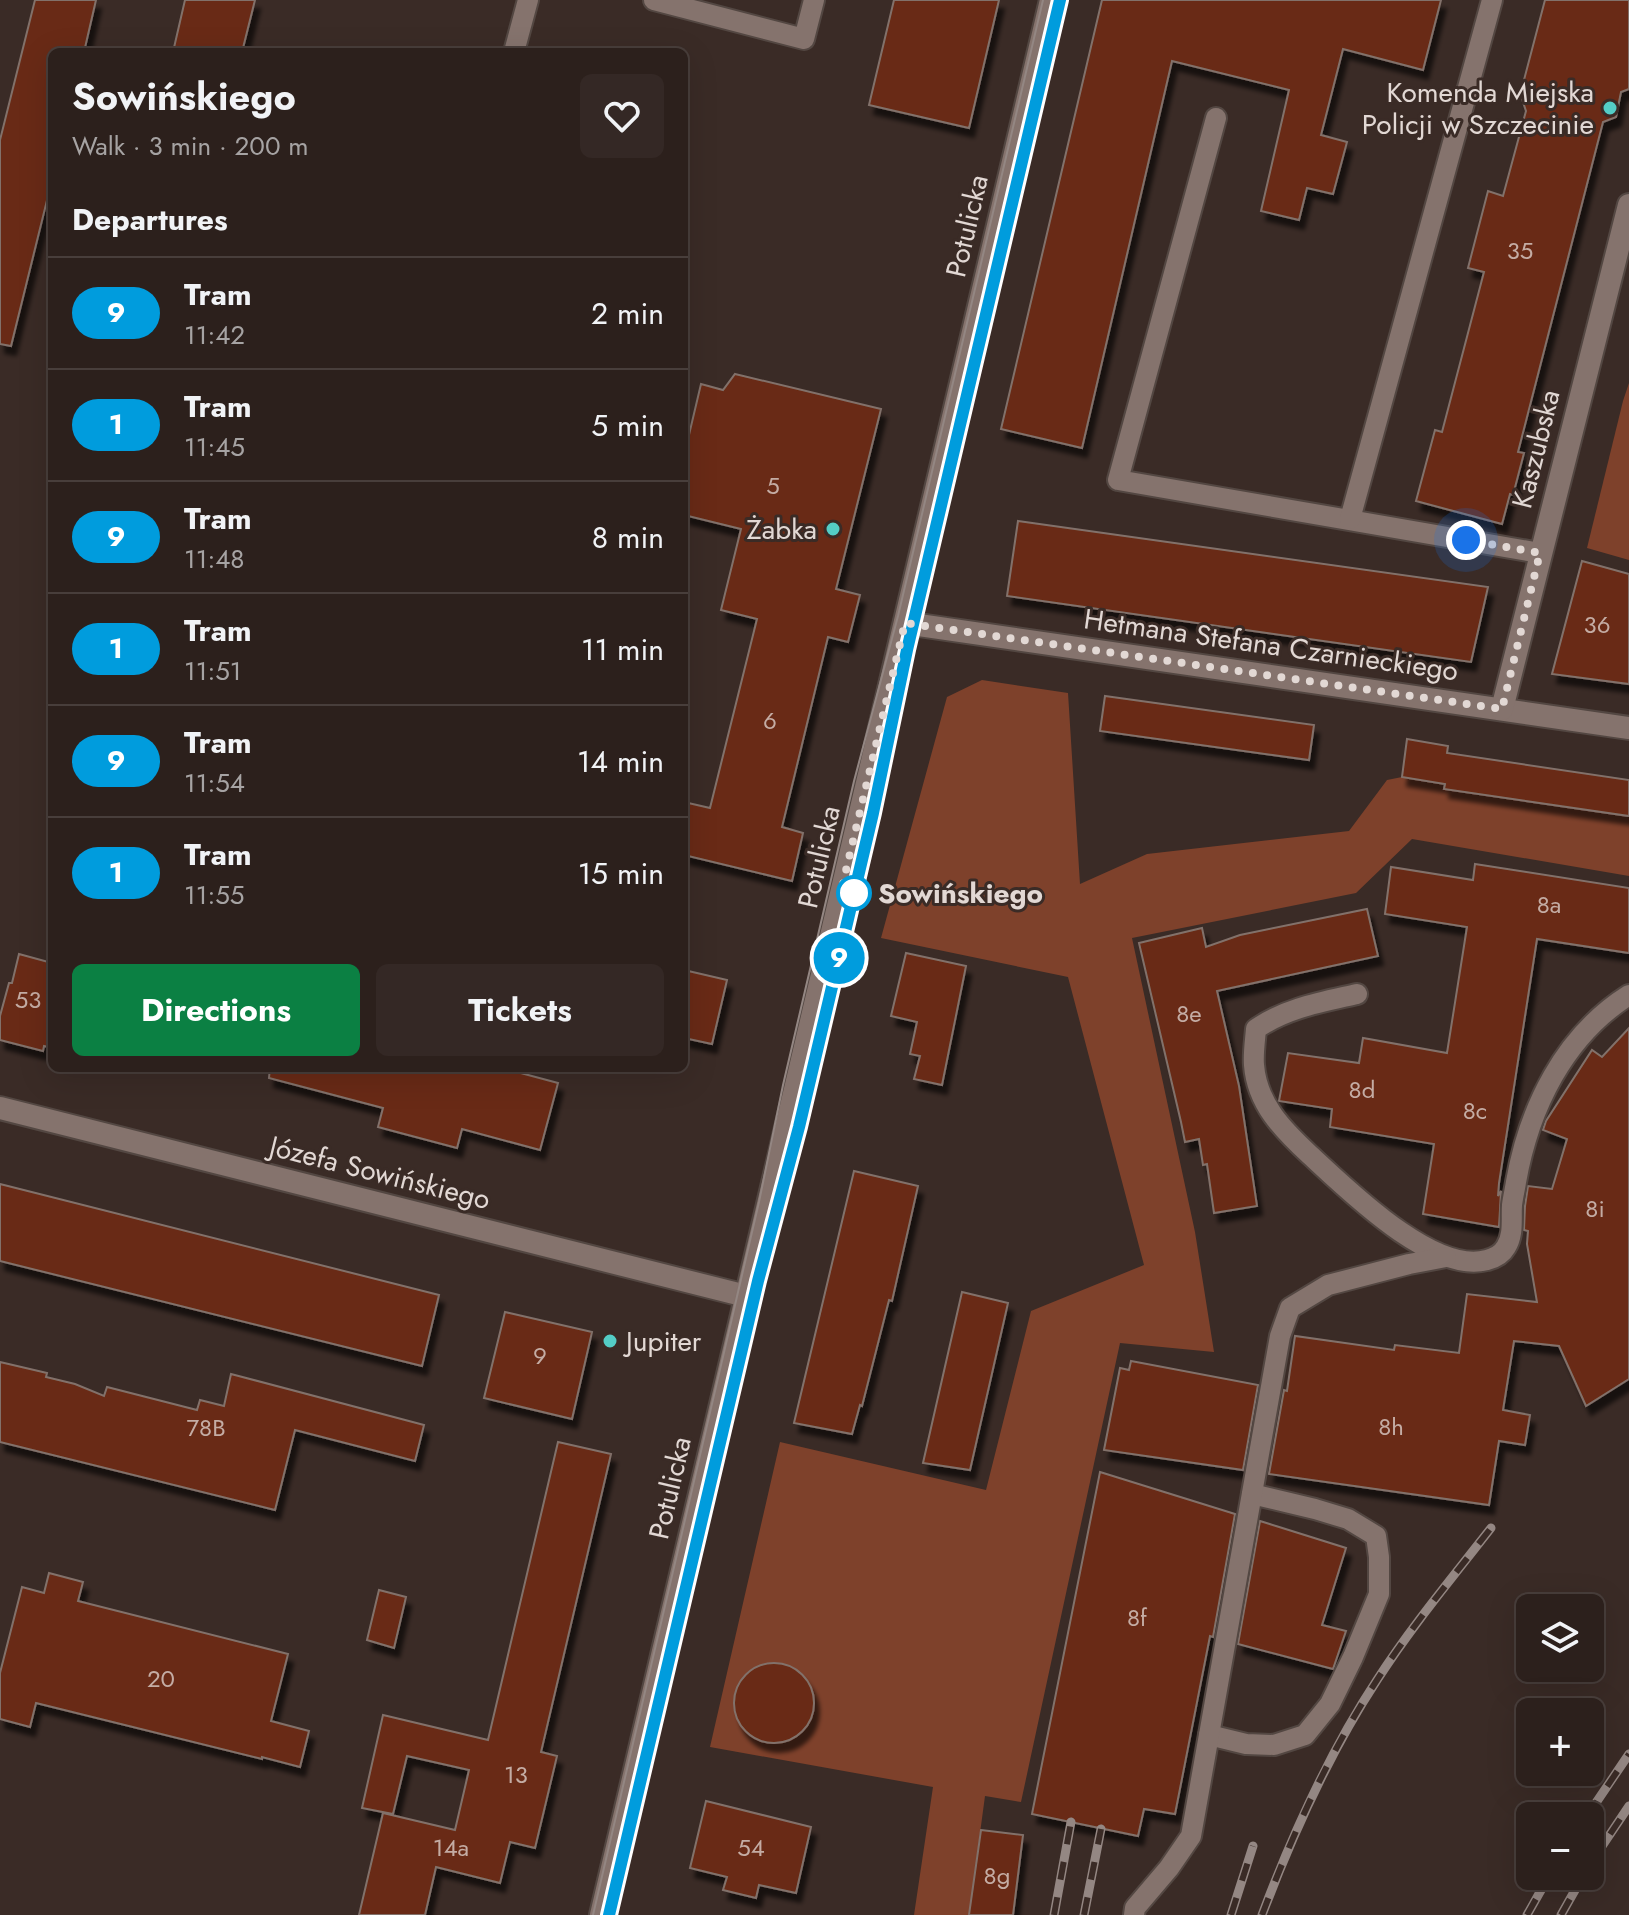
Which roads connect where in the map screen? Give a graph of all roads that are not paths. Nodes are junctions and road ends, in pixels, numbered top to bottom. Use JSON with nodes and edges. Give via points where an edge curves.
{"nodes":[{"id":1,"x":528,"y":0,"type":"edge"},
{"id":2,"x":654,"y":0,"type":"edge"},
{"id":3,"x":814,"y":0,"type":"edge"},
{"id":4,"x":1051,"y":0,"type":"edge"},
{"id":5,"x":1492,"y":0,"type":"edge"},
{"id":6,"x":515,"y":48,"type":"edge"},
{"id":7,"x":1216,"y":118,"type":"dead end"},
{"id":8,"x":1629,"y":205,"type":"edge"},
{"id":9,"x":1626,"y":234,"type":"edge"},
{"id":10,"x":1350,"y":519,"type":"junction"},
{"id":11,"x":1540,"y":553,"type":"junction"},
{"id":12,"x":905,"y":623,"type":"junction"},
{"id":13,"x":1502,"y":709,"type":"junction"},
{"id":14,"x":1629,"y":728,"type":"edge"},
{"id":15,"x":1357,"y":994,"type":"dead end"},
{"id":16,"x":1629,"y":995,"type":"edge"},
{"id":17,"x":0,"y":1108,"type":"edge"},
{"id":18,"x":1446,"y":1257,"type":"junction"},
{"id":19,"x":746,"y":1296,"type":"junction"},
{"id":20,"x":1252,"y":1494,"type":"junction"},
{"id":21,"x":1209,"y":1735,"type":"junction"},
{"id":22,"x":601,"y":1915,"type":"edge"},
{"id":23,"x":1134,"y":1915,"type":"edge"}],
"edges":[{"from":1,"to":6,"type":"lane"},
{"from":2,"to":3,"type":"lane","via":[[804,39]]},
{"from":4,"to":12,"type":"street","name":"Potulicka"},
{"from":5,"to":10,"type":"lane"},
{"from":7,"to":10,"type":"lane","via":[[1118,480]]},
{"from":8,"to":9,"type":"street","name":"Kaszubska"},
{"from":9,"to":11,"type":"street","name":"Kaszubska"},
{"from":10,"to":11,"type":"lane"},
{"from":11,"to":13,"type":"street","name":"Kaszubska"},
{"from":12,"to":13,"type":"street","name":"Hetmana Stefana Czarnieckiego"},
{"from":12,"to":19,"type":"street","name":"Potulicka"},
{"from":13,"to":14,"type":"street","name":"Hetmana Stefana Czarnieckiego"},
{"from":15,"to":18,"type":"lane","via":[[1311,1004],[1256,1029],[1256,1082],[1268,1111],[1350,1192],[1405,1235]]},
{"from":16,"to":18,"type":"lane","via":[[1592,1024],[1564,1057],[1541,1098],[1519,1164],[1506,1249],[1482,1261]]},
{"from":17,"to":19,"type":"street","name":"Józefa Sowińskiego"},
{"from":18,"to":20,"type":"lane","via":[[1328,1285],[1290,1308],[1280,1336]]},
{"from":19,"to":22,"type":"street","name":"Potulicka"},
{"from":20,"to":21,"type":"lane"},
{"from":20,"to":21,"type":"lane","via":[[1348,1519],[1376,1536],[1379,1594],[1330,1704],[1305,1735],[1274,1745]]},
{"from":21,"to":23,"type":"lane","via":[[1191,1836]]}]}
